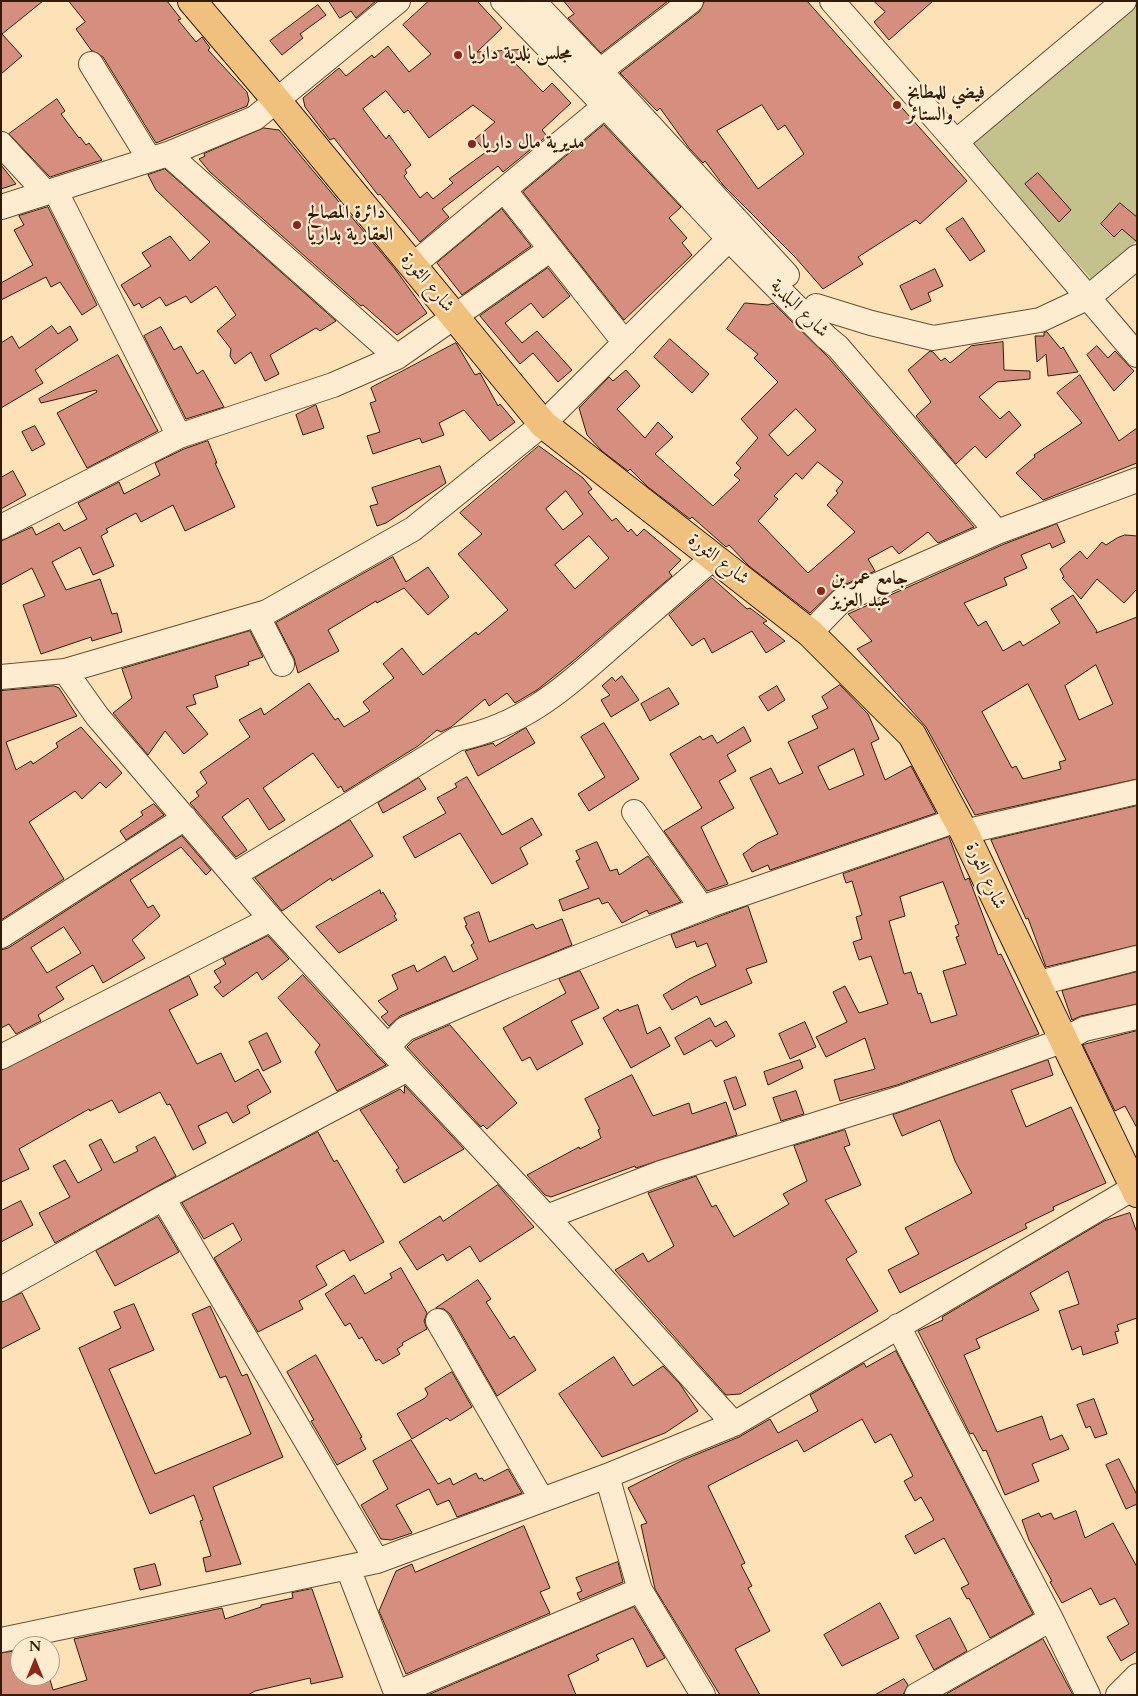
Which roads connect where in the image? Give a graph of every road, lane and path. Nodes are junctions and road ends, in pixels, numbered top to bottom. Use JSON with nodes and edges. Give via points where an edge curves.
{"nodes":[{"id":1,"x":192,"y":1,"type":"edge"},
{"id":2,"x":398,"y":1,"type":"edge"},
{"id":3,"x":503,"y":1,"type":"edge"},
{"id":4,"x":533,"y":1,"type":"edge"},
{"id":5,"x":691,"y":1,"type":"edge"},
{"id":6,"x":832,"y":1,"type":"edge"},
{"id":7,"x":1124,"y":1,"type":"edge"},
{"id":8,"x":91,"y":64,"type":"dead end"},
{"id":9,"x":600,"y":71,"type":"junction"},
{"id":10,"x":277,"y":101,"type":"junction"},
{"id":11,"x":605,"y":106,"type":"junction"},
{"id":12,"x":956,"y":142,"type":"junction"},
{"id":13,"x":1,"y":144,"type":"edge"},
{"id":14,"x":159,"y":157,"type":"junction"},
{"id":15,"x":505,"y":191,"type":"junction"},
{"id":16,"x":51,"y":192,"type":"junction"},
{"id":17,"x":1,"y":207,"type":"edge"},
{"id":18,"x":735,"y":233,"type":"junction"},
{"id":19,"x":551,"y":249,"type":"junction"},
{"id":20,"x":1137,"y":257,"type":"edge"},
{"id":21,"x":412,"y":266,"type":"junction"},
{"id":22,"x":1089,"y":297,"type":"junction"},
{"id":23,"x":816,"y":306,"type":"junction"},
{"id":24,"x":456,"y":317,"type":"junction"},
{"id":25,"x":625,"y":343,"type":"junction"},
{"id":26,"x":838,"y":347,"type":"junction"},
{"id":27,"x":1137,"y":355,"type":"edge"},
{"id":28,"x":397,"y":357,"type":"junction"},
{"id":29,"x":543,"y":424,"type":"junction"},
{"id":30,"x":179,"y":436,"type":"junction"},
{"id":31,"x":1135,"y":485,"type":"edge"},
{"id":32,"x":1,"y":527,"type":"edge"},
{"id":33,"x":997,"y":532,"type":"junction"},
{"id":34,"x":714,"y":557,"type":"junction"},
{"id":35,"x":257,"y":615,"type":"junction"},
{"id":36,"x":810,"y":633,"type":"junction"},
{"id":37,"x":282,"y":664,"type":"dead end"},
{"id":38,"x":66,"y":671,"type":"junction"},
{"id":39,"x":1,"y":677,"type":"edge"},
{"id":40,"x":1137,"y":792,"type":"edge"},
{"id":41,"x":634,"y":812,"type":"dead end"},
{"id":42,"x":185,"y":818,"type":"junction"},
{"id":43,"x":960,"y":826,"type":"junction"},
{"id":44,"x":234,"y":875,"type":"junction"},
{"id":45,"x":702,"y":908,"type":"junction"},
{"id":46,"x":272,"y":919,"type":"junction"},
{"id":47,"x":1,"y":936,"type":"edge"},
{"id":48,"x":1137,"y":958,"type":"edge"},
{"id":49,"x":1036,"y":984,"type":"junction"},
{"id":50,"x":1137,"y":1016,"type":"edge"},
{"id":51,"x":1062,"y":1041,"type":"junction"},
{"id":52,"x":387,"y":1047,"type":"junction"},
{"id":53,"x":1,"y":1057,"type":"edge"},
{"id":54,"x":408,"y":1069,"type":"junction"},
{"id":55,"x":1136,"y":1189,"type":"edge"},
{"id":56,"x":163,"y":1198,"type":"junction"},
{"id":57,"x":547,"y":1217,"type":"junction"},
{"id":58,"x":1,"y":1289,"type":"edge"},
{"id":59,"x":438,"y":1321,"type":"dead end"},
{"id":60,"x":898,"y":1326,"type":"junction"},
{"id":61,"x":734,"y":1424,"type":"junction"},
{"id":62,"x":607,"y":1476,"type":"junction"},
{"id":63,"x":542,"y":1500,"type":"junction"},
{"id":64,"x":377,"y":1561,"type":"junction"},
{"id":65,"x":348,"y":1568,"type":"junction"},
{"id":66,"x":640,"y":1590,"type":"junction"},
{"id":67,"x":1051,"y":1619,"type":"junction"},
{"id":68,"x":1,"y":1640,"type":"edge"},
{"id":69,"x":1137,"y":1676,"type":"edge"},
{"id":70,"x":397,"y":1694,"type":"edge"},
{"id":71,"x":703,"y":1695,"type":"edge"},
{"id":72,"x":917,"y":1695,"type":"edge"},
{"id":73,"x":1088,"y":1695,"type":"edge"},
{"id":74,"x":1118,"y":1695,"type":"edge"}],
"edges":[{"from":1,"to":10,"type":"main road","name":"شارع الثورة"},
{"from":2,"to":10,"type":"street"},
{"from":3,"to":11,"type":"street","name":"شارع البلدية"},
{"from":4,"to":9,"type":"street","name":"شارع البلدية"},
{"from":5,"to":9,"type":"street"},
{"from":6,"to":12,"type":"street"},
{"from":7,"to":12,"type":"street"},
{"from":8,"to":14,"type":"street"},
{"from":9,"to":18,"type":"street","name":"شارع البلدية"},
{"from":10,"to":14,"type":"street","via":[[255,118]]},
{"from":10,"to":21,"type":"main road","name":"شارع الثورة"},
{"from":11,"to":15,"type":"street"},
{"from":11,"to":18,"type":"street","name":"شارع البلدية"},
{"from":12,"to":22,"type":"street"},
{"from":13,"to":16,"type":"street"},
{"from":14,"to":16,"type":"street"},
{"from":14,"to":28,"type":"street"},
{"from":15,"to":19,"type":"street"},
{"from":15,"to":21,"type":"street"},
{"from":16,"to":17,"type":"street"},
{"from":16,"to":30,"type":"street"},
{"from":18,"to":23,"type":"street","name":"شارع البلدية"},
{"from":18,"to":25,"type":"street"},
{"from":18,"to":26,"type":"street","name":"شارع البلدية"},
{"from":19,"to":24,"type":"street"},
{"from":19,"to":25,"type":"street"},
{"from":20,"to":22,"type":"street"},
{"from":21,"to":24,"type":"main road","name":"شارع الثورة"},
{"from":22,"to":23,"type":"street","via":[[1040,320],[933,338]]},
{"from":22,"to":27,"type":"street"},
{"from":23,"to":26,"type":"street","name":"شارع البلدية"},
{"from":24,"to":28,"type":"street"},
{"from":24,"to":29,"type":"main road","name":"شارع الثورة"},
{"from":25,"to":29,"type":"street"},
{"from":26,"to":33,"type":"street"},
{"from":28,"to":30,"type":"street","via":[[333,385]]},
{"from":29,"to":34,"type":"main road","name":"شارع الثورة"},
{"from":29,"to":35,"type":"street","via":[[413,530]]},
{"from":30,"to":32,"type":"street"},
{"from":31,"to":33,"type":"street"},
{"from":33,"to":36,"type":"street","via":[[841,600]]},
{"from":34,"to":36,"type":"main road","name":"شارع الثورة"},
{"from":34,"to":44,"type":"street","via":[[555,695],[516,720],[481,734],[457,739]]},
{"from":35,"to":37,"type":"street"},
{"from":35,"to":38,"type":"street"},
{"from":36,"to":43,"type":"main road","name":"شارع الثورة","via":[[912,735]]},
{"from":38,"to":39,"type":"street"},
{"from":38,"to":42,"type":"street","via":[[97,716]]},
{"from":40,"to":43,"type":"street"},
{"from":41,"to":45,"type":"street"},
{"from":42,"to":44,"type":"street"},
{"from":42,"to":47,"type":"street"},
{"from":43,"to":45,"type":"street"},
{"from":43,"to":49,"type":"main road","name":"شارع الثورة"},
{"from":44,"to":46,"type":"street"},
{"from":45,"to":52,"type":"street","via":[[405,1029]]},
{"from":46,"to":52,"type":"street"},
{"from":46,"to":53,"type":"street"},
{"from":48,"to":49,"type":"street"},
{"from":49,"to":51,"type":"main road","name":"شارع الثورة"},
{"from":50,"to":51,"type":"street","via":[[1084,1029]]},
{"from":51,"to":55,"type":"main road","name":"شارع الثورة"},
{"from":51,"to":57,"type":"street","via":[[901,1098],[661,1173]]},
{"from":52,"to":54,"type":"street"},
{"from":54,"to":56,"type":"street"},
{"from":54,"to":57,"type":"street"},
{"from":55,"to":60,"type":"street"},
{"from":56,"to":58,"type":"street"},
{"from":56,"to":64,"type":"street"},
{"from":57,"to":61,"type":"street"},
{"from":59,"to":63,"type":"street"},
{"from":60,"to":61,"type":"street"},
{"from":60,"to":67,"type":"street"},
{"from":61,"to":62,"type":"street"},
{"from":62,"to":63,"type":"street"},
{"from":62,"to":66,"type":"street"},
{"from":63,"to":64,"type":"street"},
{"from":64,"to":65,"type":"street"},
{"from":65,"to":68,"type":"street"},
{"from":65,"to":70,"type":"street"},
{"from":66,"to":70,"type":"street"},
{"from":66,"to":71,"type":"street"},
{"from":67,"to":72,"type":"street"},
{"from":67,"to":73,"type":"street"},
{"from":69,"to":74,"type":"street"}]}
